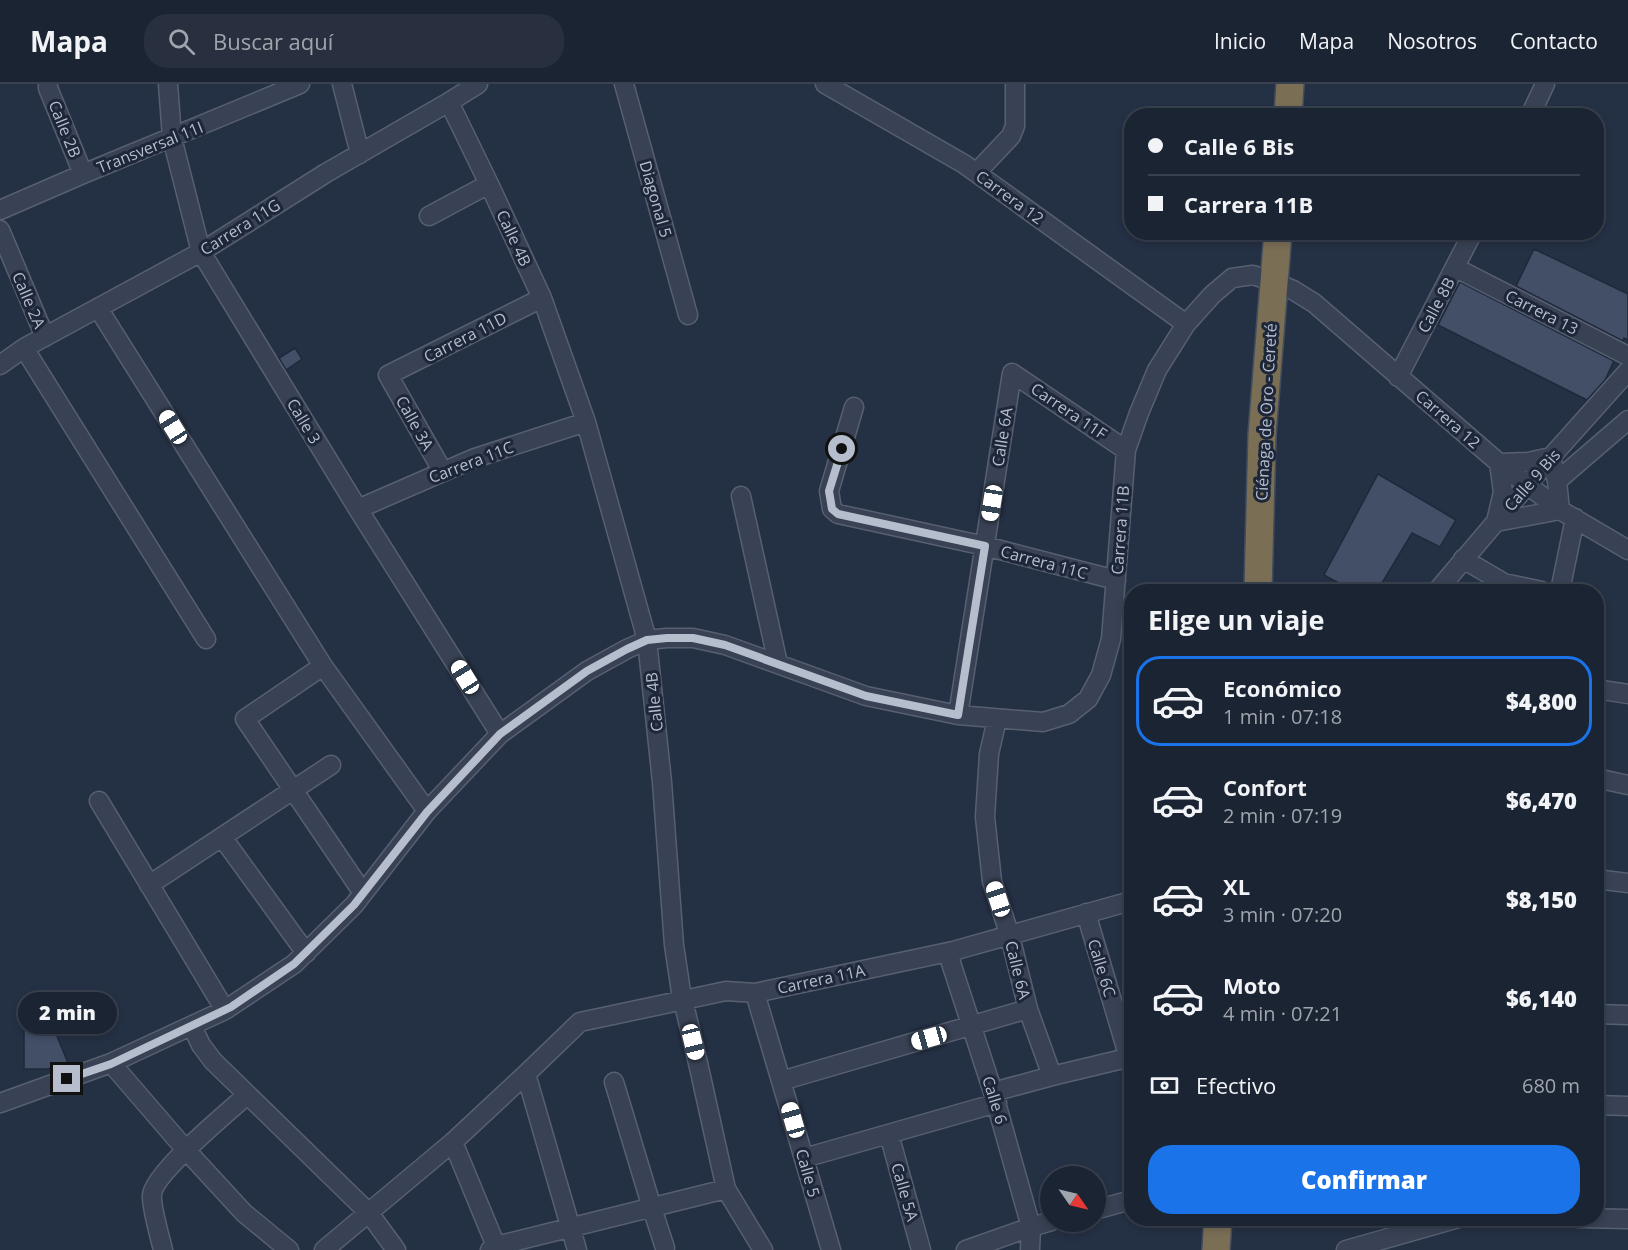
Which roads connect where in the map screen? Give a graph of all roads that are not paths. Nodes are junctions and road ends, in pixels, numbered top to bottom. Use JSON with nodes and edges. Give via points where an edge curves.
{"nodes":[{"id":1,"x":48,"y":84,"type":"edge"},
{"id":2,"x":168,"y":84,"type":"edge"},
{"id":3,"x":300,"y":84,"type":"edge"},
{"id":4,"x":342,"y":84,"type":"edge"},
{"id":5,"x":624,"y":84,"type":"edge"},
{"id":6,"x":825,"y":84,"type":"edge"},
{"id":7,"x":1014,"y":84,"type":"edge"},
{"id":8,"x":1290,"y":84,"type":"edge"},
{"id":9,"x":1545,"y":84,"type":"edge"},
{"id":10,"x":470,"y":86,"type":"edge"},
{"id":11,"x":449,"y":102,"type":"junction"},
{"id":12,"x":1288,"y":108,"type":"edge"},
{"id":13,"x":1534,"y":108,"type":"edge"},
{"id":14,"x":172,"y":138,"type":"junction"},
{"id":15,"x":360,"y":154,"type":"junction"},
{"id":16,"x":977,"y":172,"type":"junction"},
{"id":17,"x":83,"y":174,"type":"junction"},
{"id":18,"x":489,"y":184,"type":"junction"},
{"id":19,"x":0,"y":210,"type":"edge"},
{"id":20,"x":429,"y":216,"type":"dead end"},
{"id":21,"x":0,"y":230,"type":"edge"},
{"id":22,"x":1277,"y":240,"type":"edge"},
{"id":23,"x":1469,"y":240,"type":"edge"},
{"id":24,"x":201,"y":252,"type":"junction"},
{"id":25,"x":1456,"y":268,"type":"junction"},
{"id":26,"x":1274,"y":282,"type":"junction"},
{"id":27,"x":542,"y":298,"type":"junction"},
{"id":28,"x":98,"y":308,"type":"junction"},
{"id":29,"x":688,"y":315,"type":"dead end"},
{"id":30,"x":1186,"y":324,"type":"junction"},
{"id":31,"x":45,"y":337,"type":"junction"},
{"id":32,"x":24,"y":348,"type":"junction"},
{"id":33,"x":1628,"y":356,"type":"edge"},
{"id":34,"x":0,"y":365,"type":"edge"},
{"id":35,"x":1628,"y":371,"type":"edge"},
{"id":36,"x":1012,"y":373,"type":"joint"},
{"id":37,"x":388,"y":375,"type":"joint"},
{"id":38,"x":1398,"y":376,"type":"junction"},
{"id":39,"x":854,"y":407,"type":"dead end"},
{"id":40,"x":1628,"y":420,"type":"edge"},
{"id":41,"x":586,"y":422,"type":"junction"},
{"id":42,"x":1126,"y":450,"type":"junction"},
{"id":43,"x":1551,"y":458,"type":"junction"},
{"id":44,"x":1499,"y":463,"type":"junction"},
{"id":45,"x":443,"y":472,"type":"junction"},
{"id":46,"x":1557,"y":481,"type":"junction"},
{"id":47,"x":1528,"y":486,"type":"junction"},
{"id":48,"x":741,"y":496,"type":"dead end"},
{"id":49,"x":358,"y":509,"type":"junction"},
{"id":50,"x":1567,"y":514,"type":"junction"},
{"id":51,"x":1496,"y":522,"type":"junction"},
{"id":52,"x":985,"y":546,"type":"junction"},
{"id":53,"x":1628,"y":550,"type":"edge"},
{"id":54,"x":1463,"y":559,"type":"junction"},
{"id":55,"x":1116,"y":580,"type":"junction"},
{"id":56,"x":1258,"y":584,"type":"edge"},
{"id":57,"x":1443,"y":584,"type":"edge"},
{"id":58,"x":1509,"y":584,"type":"edge"},
{"id":59,"x":1561,"y":584,"type":"edge"},
{"id":60,"x":206,"y":639,"type":"dead end"},
{"id":61,"x":647,"y":640,"type":"junction"},
{"id":62,"x":778,"y":664,"type":"junction"},
{"id":63,"x":323,"y":666,"type":"junction"},
{"id":64,"x":1604,"y":690,"type":"edge"},
{"id":65,"x":1628,"y":694,"type":"edge"},
{"id":66,"x":958,"y":715,"type":"junction"},
{"id":67,"x":997,"y":719,"type":"junction"},
{"id":68,"x":500,"y":734,"type":"junction"},
{"id":69,"x":332,"y":765,"type":"dead end"},
{"id":70,"x":1604,"y":780,"type":"edge"},
{"id":71,"x":1628,"y":785,"type":"edge"},
{"id":72,"x":294,"y":789,"type":"junction"},
{"id":73,"x":99,"y":801,"type":"dead end"},
{"id":74,"x":427,"y":812,"type":"junction"},
{"id":75,"x":222,"y":837,"type":"junction"},
{"id":76,"x":1604,"y":880,"type":"edge"},
{"id":77,"x":1628,"y":883,"type":"edge"},
{"id":78,"x":149,"y":885,"type":"junction"},
{"id":79,"x":363,"y":893,"type":"junction"},
{"id":80,"x":1124,"y":903,"type":"edge"},
{"id":81,"x":1086,"y":914,"type":"junction"},
{"id":82,"x":1010,"y":936,"type":"junction"},
{"id":83,"x":953,"y":951,"type":"junction"},
{"id":84,"x":306,"y":952,"type":"junction"},
{"id":85,"x":755,"y":993,"type":"junction"},
{"id":86,"x":682,"y":999,"type":"junction"},
{"id":87,"x":1028,"y":1009,"type":"junction"},
{"id":88,"x":225,"y":1010,"type":"junction"},
{"id":89,"x":1604,"y":1014,"type":"edge"},
{"id":90,"x":1628,"y":1015,"type":"edge"},
{"id":91,"x":192,"y":1026,"type":"junction"},
{"id":92,"x":972,"y":1026,"type":"junction"},
{"id":93,"x":1124,"y":1038,"type":"edge"},
{"id":94,"x":1124,"y":1059,"type":"edge"},
{"id":95,"x":111,"y":1064,"type":"junction"},
{"id":96,"x":526,"y":1074,"type":"junction"},
{"id":97,"x":1052,"y":1076,"type":"junction"},
{"id":98,"x":781,"y":1081,"type":"junction"},
{"id":99,"x":614,"y":1082,"type":"dead end"},
{"id":100,"x":247,"y":1095,"type":"junction"},
{"id":101,"x":995,"y":1098,"type":"junction"},
{"id":102,"x":0,"y":1103,"type":"edge"},
{"id":103,"x":1604,"y":1105,"type":"edge"},
{"id":104,"x":1628,"y":1106,"type":"edge"},
{"id":105,"x":889,"y":1134,"type":"junction"},
{"id":106,"x":453,"y":1142,"type":"junction"},
{"id":107,"x":186,"y":1150,"type":"junction"},
{"id":108,"x":804,"y":1158,"type":"junction"},
{"id":109,"x":726,"y":1190,"type":"junction"},
{"id":110,"x":1124,"y":1202,"type":"edge"},
{"id":111,"x":1106,"y":1207,"type":"edge"},
{"id":112,"x":651,"y":1208,"type":"junction"},
{"id":113,"x":369,"y":1214,"type":"junction"},
{"id":114,"x":1604,"y":1219,"type":"edge"},
{"id":115,"x":1628,"y":1219,"type":"edge"},
{"id":116,"x":1040,"y":1224,"type":"edge"},
{"id":117,"x":1218,"y":1226,"type":"edge"},
{"id":118,"x":1431,"y":1226,"type":"edge"},
{"id":119,"x":570,"y":1227,"type":"junction"},
{"id":120,"x":1031,"y":1227,"type":"junction"},
{"id":121,"x":493,"y":1248,"type":"edge"},
{"id":122,"x":665,"y":1248,"type":"dead end"},
{"id":123,"x":163,"y":1250,"type":"edge"},
{"id":124,"x":289,"y":1250,"type":"edge"},
{"id":125,"x":324,"y":1250,"type":"edge"},
{"id":126,"x":396,"y":1250,"type":"edge"},
{"id":127,"x":577,"y":1250,"type":"edge"},
{"id":128,"x":763,"y":1250,"type":"edge"},
{"id":129,"x":831,"y":1250,"type":"edge"},
{"id":130,"x":921,"y":1250,"type":"edge"},
{"id":131,"x":966,"y":1250,"type":"edge"},
{"id":132,"x":1030,"y":1250,"type":"edge"},
{"id":133,"x":1216,"y":1250,"type":"edge"},
{"id":134,"x":1346,"y":1250,"type":"edge"}],
"edges":[{"from":1,"to":17,"type":"street","name":"Calle 2B"},
{"from":2,"to":14,"type":"street","name":"Calle 3"},
{"from":3,"to":14,"type":"street","name":"Transversal 11I"},
{"from":4,"to":15,"type":"street"},
{"from":5,"to":29,"type":"street","name":"Diagonal 5"},
{"from":6,"to":16,"type":"street","name":"Carrera 12"},
{"from":7,"to":16,"type":"street","via":[[1015,119],[1011,136]]},
{"from":8,"to":12,"type":"highway"},
{"from":9,"to":13,"type":"street"},
{"from":10,"to":11,"type":"street","name":"Carrera 11G"},
{"from":11,"to":15,"type":"street","name":"Carrera 11G"},
{"from":11,"to":18,"type":"street","name":"Calle 4B"},
{"from":14,"to":17,"type":"street","name":"Transversal 11I"},
{"from":14,"to":24,"type":"street","name":"Calle 3"},
{"from":15,"to":24,"type":"street","name":"Carrera 11G"},
{"from":16,"to":30,"type":"street","name":"Carrera 12"},
{"from":17,"to":19,"type":"street","name":"Transversal 11I"},
{"from":18,"to":20,"type":"street"},
{"from":18,"to":27,"type":"street","name":"Calle 4B"},
{"from":21,"to":31,"type":"street","name":"Calle 2A"},
{"from":22,"to":26,"type":"highway","name":"Ciénaga de Oro - Cereté"},
{"from":23,"to":25,"type":"street","name":"Calle 8B"},
{"from":24,"to":28,"type":"street","name":"Carrera 11G"},
{"from":24,"to":49,"type":"street","name":"Calle 3"},
{"from":25,"to":33,"type":"street","name":"Carrera 13"},
{"from":25,"to":38,"type":"street","name":"Calle 8B"},
{"from":26,"to":30,"type":"street","name":"Carrera 11B","via":[[1253,275],[1232,278]]},
{"from":26,"to":38,"type":"street","name":"Carrera 12","via":[[1314,303]]},
{"from":26,"to":56,"type":"highway","name":"Ciénaga de Oro - Cereté","via":[[1262,435]]},
{"from":27,"to":37,"type":"street","name":"Carrera 11D"},
{"from":27,"to":41,"type":"street","name":"Calle 4B"},
{"from":28,"to":31,"type":"street","name":"Carrera 11G"},
{"from":28,"to":63,"type":"street"},
{"from":30,"to":42,"type":"street","name":"Carrera 11B","via":[[1157,370]]},
{"from":31,"to":32,"type":"street","name":"Carrera 11G"},
{"from":32,"to":34,"type":"street","name":"Carrera 11G"},
{"from":32,"to":60,"type":"street"},
{"from":35,"to":43,"type":"street","name":"Calle 9 Bis"},
{"from":36,"to":42,"type":"street","name":"Carrera 11F"},
{"from":36,"to":52,"type":"street","name":"Calle 6A"},
{"from":37,"to":45,"type":"street","name":"Calle 3A"},
{"from":38,"to":44,"type":"street","name":"Carrera 12"},
{"from":39,"to":52,"type":"street","name":"Carrera 11C","via":[[829,491],[832,509],[838,514]]},
{"from":40,"to":46,"type":"street"},
{"from":41,"to":45,"type":"street","name":"Carrera 11C"},
{"from":41,"to":61,"type":"street","name":"Calle 4B"},
{"from":42,"to":55,"type":"street","name":"Carrera 11B"},
{"from":43,"to":44,"type":"street"},
{"from":43,"to":46,"type":"street"},
{"from":43,"to":47,"type":"street","name":"Calle 9 Bis"},
{"from":44,"to":47,"type":"street","name":"Carrera 12"},
{"from":44,"to":51,"type":"street","via":[[1503,492]]},
{"from":45,"to":49,"type":"street","name":"Carrera 11C"},
{"from":46,"to":50,"type":"street"},
{"from":47,"to":50,"type":"street","name":"Carrera 12"},
{"from":47,"to":51,"type":"street","name":"Calle 9 Bis"},
{"from":48,"to":62,"type":"street"},
{"from":49,"to":68,"type":"street","name":"Calle 3"},
{"from":50,"to":51,"type":"street"},
{"from":50,"to":53,"type":"street","name":"Carrera 12"},
{"from":50,"to":59,"type":"street"},
{"from":51,"to":54,"type":"street","name":"Calle 9 Bis"},
{"from":52,"to":55,"type":"street","name":"Carrera 11C"},
{"from":52,"to":66,"type":"street","name":"Calle 6A"},
{"from":54,"to":57,"type":"street","name":"Calle 9 Bis"},
{"from":54,"to":58,"type":"street"},
{"from":55,"to":67,"type":"street","name":"Carrera 11B","via":[[1111,639],[1101,675],[1088,699],[1069,714],[1043,722]]},
{"from":61,"to":62,"type":"street","name":"Carrera 11B","via":[[693,638]]},
{"from":61,"to":68,"type":"street","name":"Carrera 11B","via":[[587,671]]},
{"from":61,"to":86,"type":"street","name":"Calle 4B"},
{"from":62,"to":66,"type":"street","name":"Carrera 11B","via":[[866,696]]},
{"from":63,"to":72,"type":"street","via":[[245,719]]},
{"from":63,"to":74,"type":"street"},
{"from":64,"to":65,"type":"street"},
{"from":66,"to":67,"type":"street","name":"Carrera 11B"},
{"from":67,"to":82,"type":"street","name":"Calle 6A","via":[[989,754],[985,817],[992,880]]},
{"from":68,"to":74,"type":"street","name":"Carrera 11B"},
{"from":69,"to":72,"type":"street"},
{"from":70,"to":71,"type":"street"},
{"from":72,"to":75,"type":"street"},
{"from":72,"to":79,"type":"street"},
{"from":73,"to":78,"type":"street"},
{"from":74,"to":79,"type":"street","name":"Carrera 11B"},
{"from":75,"to":78,"type":"street"},
{"from":75,"to":84,"type":"street"},
{"from":76,"to":77,"type":"street"},
{"from":78,"to":88,"type":"street"},
{"from":79,"to":84,"type":"street","name":"Carrera 11B"},
{"from":80,"to":81,"type":"street","name":"Carrera 11A"},
{"from":81,"to":82,"type":"street","name":"Carrera 11A"},
{"from":81,"to":93,"type":"street","name":"Calle 6C"},
{"from":82,"to":83,"type":"street","name":"Carrera 11A"},
{"from":82,"to":87,"type":"street","name":"Calle 6A"},
{"from":83,"to":85,"type":"street","name":"Carrera 11A"},
{"from":83,"to":92,"type":"street","name":"Calle 6","via":[[951,963]]},
{"from":84,"to":88,"type":"street","name":"Carrera 11B"},
{"from":85,"to":86,"type":"street","name":"Carrera 11A","via":[[726,991]]},
{"from":85,"to":98,"type":"street","name":"Calle 5"},
{"from":86,"to":96,"type":"street","name":"Carrera 11A","via":[[579,1023]]},
{"from":86,"to":109,"type":"street","name":"Calle 4B"},
{"from":87,"to":92,"type":"street"},
{"from":87,"to":97,"type":"street","name":"Calle 6A"},
{"from":88,"to":91,"type":"street","name":"Carrera 11B"},
{"from":89,"to":90,"type":"street"},
{"from":91,"to":95,"type":"street","name":"Carrera 11B"},
{"from":91,"to":100,"type":"street","via":[[213,1061]]},
{"from":92,"to":98,"type":"street"},
{"from":92,"to":101,"type":"street","name":"Calle 6"},
{"from":94,"to":97,"type":"street"},
{"from":95,"to":102,"type":"street","name":"Carrera 11B"},
{"from":95,"to":107,"type":"street"},
{"from":96,"to":106,"type":"street","name":"Carrera 11A"},
{"from":96,"to":119,"type":"street"},
{"from":97,"to":101,"type":"street"},
{"from":98,"to":108,"type":"street","name":"Calle 5"},
{"from":99,"to":112,"type":"street"},
{"from":100,"to":107,"type":"street"},
{"from":100,"to":113,"type":"street"},
{"from":101,"to":105,"type":"street"},
{"from":101,"to":120,"type":"street","name":"Calle 6"},
{"from":103,"to":104,"type":"street"},
{"from":105,"to":108,"type":"street"},
{"from":105,"to":130,"type":"street","name":"Calle 5A"},
{"from":106,"to":113,"type":"street","name":"Carrera 11A"},
{"from":106,"to":121,"type":"street"},
{"from":107,"to":123,"type":"street","via":[[154,1187],[152,1197]]},
{"from":107,"to":124,"type":"street","via":[[244,1213]]},
{"from":108,"to":129,"type":"street","name":"Calle 5"},
{"from":109,"to":112,"type":"street"},
{"from":109,"to":128,"type":"street","name":"Calle 4B"},
{"from":110,"to":111,"type":"street"},
{"from":112,"to":119,"type":"street"},
{"from":112,"to":122,"type":"street"},
{"from":113,"to":125,"type":"street","name":"Carrera 11A"},
{"from":113,"to":126,"type":"street"},
{"from":114,"to":115,"type":"street"},
{"from":116,"to":120,"type":"street"},
{"from":117,"to":133,"type":"highway"},
{"from":118,"to":134,"type":"street"},
{"from":119,"to":121,"type":"street"},
{"from":119,"to":127,"type":"street"},
{"from":120,"to":131,"type":"street"},
{"from":120,"to":132,"type":"street","name":"Calle 6"}]}
